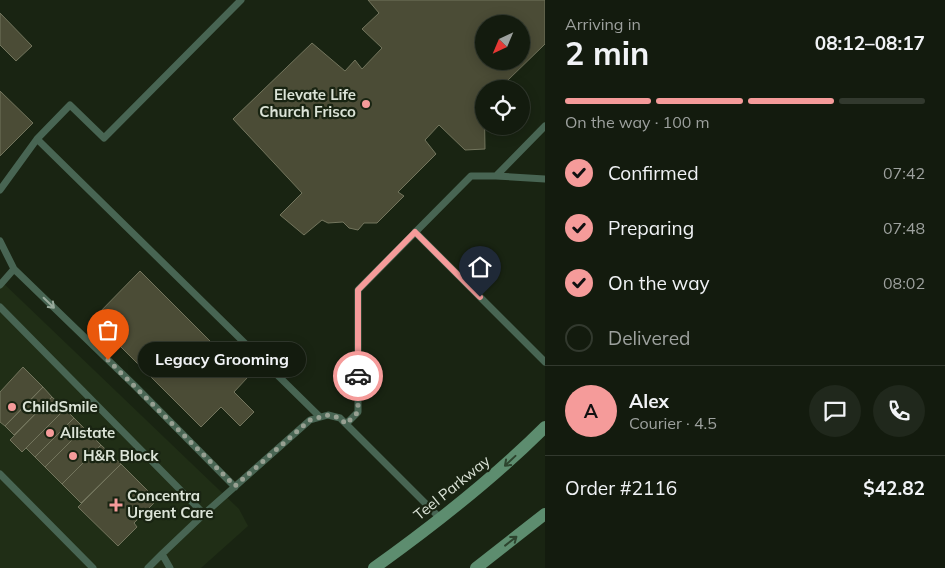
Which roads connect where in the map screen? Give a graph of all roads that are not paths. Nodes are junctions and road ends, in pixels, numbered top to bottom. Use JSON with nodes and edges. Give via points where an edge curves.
{"nodes":[{"id":1,"x":241,"y":0,"type":"edge"},
{"id":2,"x":545,"y":126,"type":"edge"},
{"id":3,"x":37,"y":139,"type":"junction"},
{"id":4,"x":496,"y":176,"type":"junction"},
{"id":5,"x":545,"y":179,"type":"edge"},
{"id":6,"x":0,"y":190,"type":"edge"},
{"id":7,"x":415,"y":232,"type":"junction"},
{"id":8,"x":0,"y":241,"type":"edge"},
{"id":9,"x":14,"y":269,"type":"junction"},
{"id":10,"x":0,"y":285,"type":"edge"},
{"id":11,"x":0,"y":307,"type":"edge"},
{"id":12,"x":545,"y":362,"type":"edge"},
{"id":13,"x":319,"y":416,"type":"junction"},
{"id":14,"x":346,"y":424,"type":"junction"},
{"id":15,"x":545,"y":427,"type":"edge"},
{"id":16,"x":0,"y":474,"type":"edge"},
{"id":17,"x":235,"y":486,"type":"junction"},
{"id":18,"x":204,"y":514,"type":"junction"},
{"id":19,"x":545,"y":514,"type":"edge"},
{"id":20,"x":442,"y":519,"type":"junction"},
{"id":21,"x":162,"y":554,"type":"junction"},
{"id":22,"x":93,"y":568,"type":"edge"},
{"id":23,"x":148,"y":568,"type":"edge"},
{"id":24,"x":170,"y":568,"type":"edge"},
{"id":25,"x":374,"y":568,"type":"edge"},
{"id":26,"x":476,"y":568,"type":"edge"}],
"edges":[{"from":1,"to":3,"type":"lane","via":[[104,138],[70,105]]},
{"from":2,"to":4,"type":"lane"},
{"from":3,"to":6,"type":"lane"},
{"from":3,"to":13,"type":"lane"},
{"from":4,"to":5,"type":"lane"},
{"from":4,"to":7,"type":"lane","via":[[471,176]]},
{"from":7,"to":12,"type":"lane"},
{"from":7,"to":14,"type":"lane","via":[[358,290],[358,412]]},
{"from":8,"to":9,"type":"lane"},
{"from":9,"to":10,"type":"lane"},
{"from":9,"to":17,"type":"lane","one_way":true},
{"from":11,"to":18,"type":"lane"},
{"from":13,"to":14,"type":"lane","via":[[340,418]]},
{"from":13,"to":17,"type":"lane"},
{"from":14,"to":20,"type":"lane"},
{"from":15,"to":20,"type":"main road","name":"Teel Parkway","one_way":true,"via":[[508,464]]},
{"from":16,"to":22,"type":"lane"},
{"from":17,"to":18,"type":"lane"},
{"from":18,"to":21,"type":"lane"},
{"from":26,"to":19,"type":"main road","one_way":true},
{"from":20,"to":25,"type":"main road","name":"Teel Parkway"},
{"from":21,"to":23,"type":"lane"},
{"from":21,"to":24,"type":"lane"}]}
